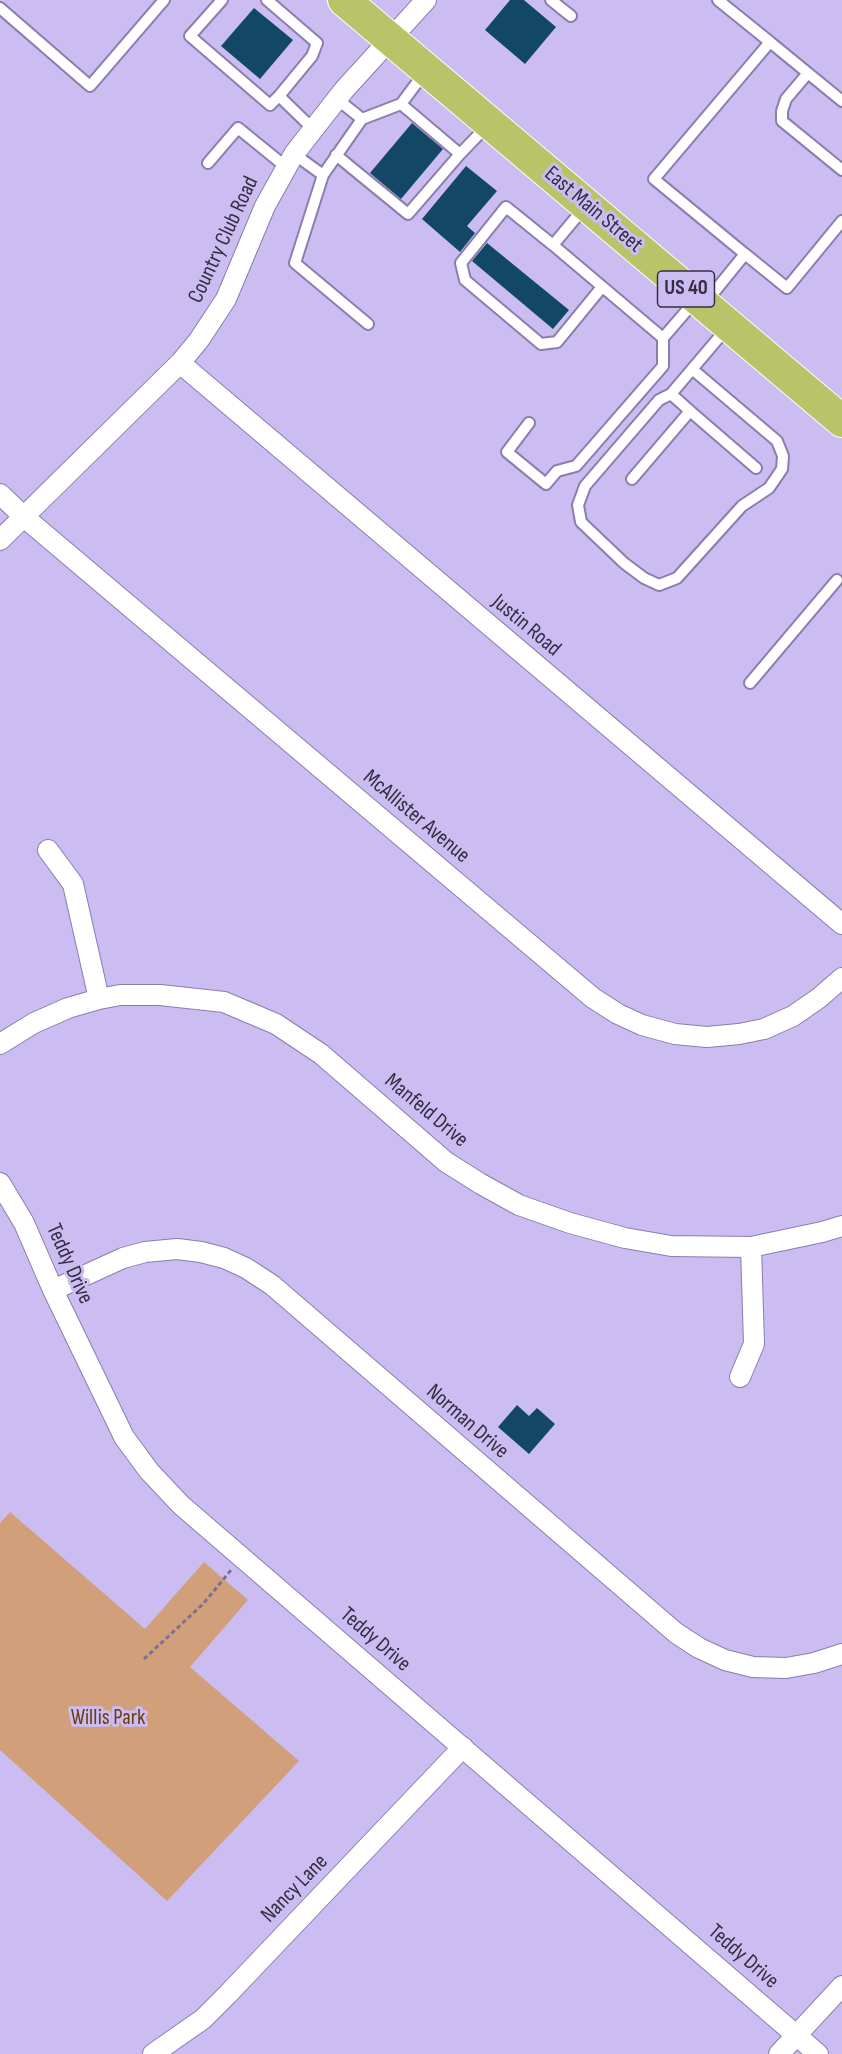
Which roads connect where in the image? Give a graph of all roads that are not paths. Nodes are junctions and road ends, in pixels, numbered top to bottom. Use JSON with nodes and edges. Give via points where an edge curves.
{"nodes":[{"id":1,"x":164,"y":0,"type":"edge"},
{"id":2,"x":222,"y":0,"type":"edge"},
{"id":3,"x":267,"y":0,"type":"edge"},
{"id":4,"x":344,"y":0,"type":"edge"},
{"id":5,"x":426,"y":0,"type":"edge"},
{"id":6,"x":551,"y":0,"type":"edge"},
{"id":7,"x":718,"y":0,"type":"edge"},
{"id":8,"x":0,"y":8,"type":"edge"},
{"id":9,"x":571,"y":16,"type":"dead end"},
{"id":10,"x":391,"y":39,"type":"junction"},
{"id":11,"x":770,"y":42,"type":"junction"},
{"id":12,"x":427,"y":70,"type":"junction"},
{"id":13,"x":808,"y":73,"type":"junction"},
{"id":14,"x":279,"y":96,"type":"junction"},
{"id":15,"x":337,"y":99,"type":"junction"},
{"id":16,"x":842,"y":101,"type":"edge"},
{"id":17,"x":401,"y":104,"type":"junction"},
{"id":18,"x":362,"y":119,"type":"junction"},
{"id":19,"x":490,"y":123,"type":"junction"},
{"id":20,"x":312,"y":128,"type":"junction"},
{"id":21,"x":460,"y":154,"type":"junction"},
{"id":22,"x":336,"y":155,"type":"junction"},
{"id":23,"x":290,"y":160,"type":"junction"},
{"id":24,"x":208,"y":163,"type":"dead end"},
{"id":25,"x":842,"y":170,"type":"edge"},
{"id":26,"x":323,"y":175,"type":"junction"},
{"id":27,"x":586,"y":205,"type":"junction"},
{"id":28,"x":842,"y":221,"type":"edge"},
{"id":29,"x":553,"y":245,"type":"junction"},
{"id":30,"x":746,"y":254,"type":"junction"},
{"id":31,"x":602,"y":287,"type":"junction"},
{"id":32,"x":700,"y":301,"type":"junction"},
{"id":33,"x":368,"y":324,"type":"dead end"},
{"id":34,"x":729,"y":326,"type":"junction"},
{"id":35,"x":663,"y":338,"type":"junction"},
{"id":36,"x":180,"y":363,"type":"junction"},
{"id":37,"x":692,"y":369,"type":"junction"},
{"id":38,"x":671,"y":394,"type":"junction"},
{"id":39,"x":690,"y":411,"type":"junction"},
{"id":40,"x":842,"y":421,"type":"edge"},
{"id":41,"x":529,"y":423,"type":"dead end"},
{"id":42,"x":756,"y":468,"type":"dead end"},
{"id":43,"x":632,"y":479,"type":"dead end"},
{"id":44,"x":0,"y":494,"type":"edge"},
{"id":45,"x":24,"y":517,"type":"junction"},
{"id":46,"x":0,"y":540,"type":"edge"},
{"id":47,"x":840,"y":579,"type":"edge"},
{"id":48,"x":750,"y":683,"type":"dead end"},
{"id":49,"x":48,"y":850,"type":"dead end"},
{"id":50,"x":842,"y":924,"type":"edge"},
{"id":51,"x":842,"y":978,"type":"edge"},
{"id":52,"x":99,"y":999,"type":"junction"},
{"id":53,"x":0,"y":1044,"type":"edge"},
{"id":54,"x":0,"y":1183,"type":"edge"},
{"id":55,"x":842,"y":1226,"type":"edge"},
{"id":56,"x":751,"y":1247,"type":"junction"},
{"id":57,"x":53,"y":1290,"type":"junction"},
{"id":58,"x":740,"y":1377,"type":"dead end"},
{"id":59,"x":842,"y":1654,"type":"edge"},
{"id":60,"x":463,"y":1747,"type":"junction"},
{"id":61,"x":842,"y":1986,"type":"edge"},
{"id":62,"x":797,"y":2036,"type":"junction"},
{"id":63,"x":153,"y":2054,"type":"edge"},
{"id":64,"x":779,"y":2054,"type":"edge"},
{"id":65,"x":818,"y":2054,"type":"edge"}],
"edges":[{"from":1,"to":8,"type":"lane","via":[[90,86]]},
{"from":2,"to":14,"type":"lane","via":[[190,36],[270,105]]},
{"from":3,"to":14,"type":"lane","via":[[317,43],[312,56]]},
{"from":4,"to":10,"type":"main road","name":"East Main Street","number":"US 40"},
{"from":5,"to":10,"type":"street","name":"Country Club Road"},
{"from":6,"to":9,"type":"lane"},
{"from":7,"to":11,"type":"lane"},
{"from":10,"to":12,"type":"main road","name":"East Main Street","number":"US 40"},
{"from":10,"to":15,"type":"street","name":"Country Club Road"},
{"from":11,"to":13,"type":"lane"},
{"from":11,"to":30,"type":"lane","via":[[654,178]]},
{"from":12,"to":17,"type":"lane"},
{"from":12,"to":19,"type":"main road","name":"East Main Street","number":"US 40"},
{"from":13,"to":16,"type":"lane"},
{"from":13,"to":25,"type":"lane","via":[[786,99],[782,121]]},
{"from":14,"to":20,"type":"lane"},
{"from":15,"to":18,"type":"lane"},
{"from":15,"to":20,"type":"street","name":"Country Club Road"},
{"from":17,"to":18,"type":"lane"},
{"from":17,"to":21,"type":"lane"},
{"from":18,"to":22,"type":"lane"},
{"from":19,"to":21,"type":"lane"},
{"from":19,"to":27,"type":"main road","name":"East Main Street","number":"US 40"},
{"from":20,"to":23,"type":"street","name":"Country Club Road"},
{"from":21,"to":22,"type":"lane","via":[[408,214]]},
{"from":22,"to":26,"type":"lane"},
{"from":23,"to":24,"type":"lane","via":[[238,128]]},
{"from":23,"to":26,"type":"lane"},
{"from":23,"to":36,"type":"street","name":"Country Club Road","via":[[265,206],[226,299]]},
{"from":26,"to":33,"type":"lane","via":[[295,263]]},
{"from":27,"to":29,"type":"lane"},
{"from":27,"to":32,"type":"main road","name":"East Main Street","number":"US 40"},
{"from":28,"to":30,"type":"lane","via":[[787,288]]},
{"from":29,"to":31,"type":"lane"},
{"from":29,"to":31,"type":"lane","via":[[506,207],[461,263],[465,280],[541,344],[556,342]]},
{"from":30,"to":32,"type":"lane"},
{"from":31,"to":35,"type":"lane"},
{"from":32,"to":34,"type":"main road","name":"East Main Street","number":"US 40"},
{"from":32,"to":35,"type":"lane"},
{"from":34,"to":37,"type":"lane"},
{"from":34,"to":40,"type":"main road","name":"East Main Street","number":"US 40"},
{"from":35,"to":41,"type":"lane","via":[[663,366],[576,466],[557,471],[546,484],[507,452]]},
{"from":36,"to":45,"type":"street","name":"Country Club Road"},
{"from":36,"to":50,"type":"street","name":"Justin Road"},
{"from":37,"to":38,"type":"lane"},
{"from":37,"to":38,"type":"lane","via":[[777,441],[783,456],[782,469],[769,488],[742,506],[677,578],[659,585],[624,563],[581,522],[578,505],[585,486],[659,400]]},
{"from":38,"to":39,"type":"lane"},
{"from":39,"to":42,"type":"lane"},
{"from":39,"to":43,"type":"lane"},
{"from":44,"to":45,"type":"street","name":"McAllister Avenue"},
{"from":45,"to":46,"type":"street","name":"Country Club Road"},
{"from":45,"to":51,"type":"street","name":"McAllister Avenue","via":[[593,998],[618,1014],[675,1034],[738,1034],[765,1029],[793,1016]]},
{"from":47,"to":48,"type":"lane"},
{"from":49,"to":52,"type":"street","via":[[73,884]]},
{"from":52,"to":53,"type":"street","name":"Manfeld Drive","via":[[34,1023]]},
{"from":52,"to":56,"type":"street","name":"Manfeld Drive","via":[[160,995],[224,1002],[276,1024],[321,1054],[446,1162],[519,1205],[625,1238],[671,1245]]},
{"from":54,"to":57,"type":"street","name":"Teddy Drive","via":[[24,1223]]},
{"from":55,"to":56,"type":"street","name":"Manfeld Drive"},
{"from":56,"to":58,"type":"street","via":[[754,1344]]},
{"from":57,"to":59,"type":"street","name":"Norman Drive","via":[[145,1252],[201,1252],[246,1268],[272,1285],[676,1633],[699,1648],[753,1667],[786,1668]]},
{"from":57,"to":60,"type":"street","name":"Teddy Drive","via":[[124,1437],[149,1471],[181,1504]]},
{"from":60,"to":62,"type":"street","name":"Teddy Drive"},
{"from":60,"to":63,"type":"street","name":"Nancy Lane","via":[[203,2019]]},
{"from":61,"to":62,"type":"street"},
{"from":62,"to":64,"type":"street"},
{"from":62,"to":65,"type":"street","name":"Teddy Drive"}]}
